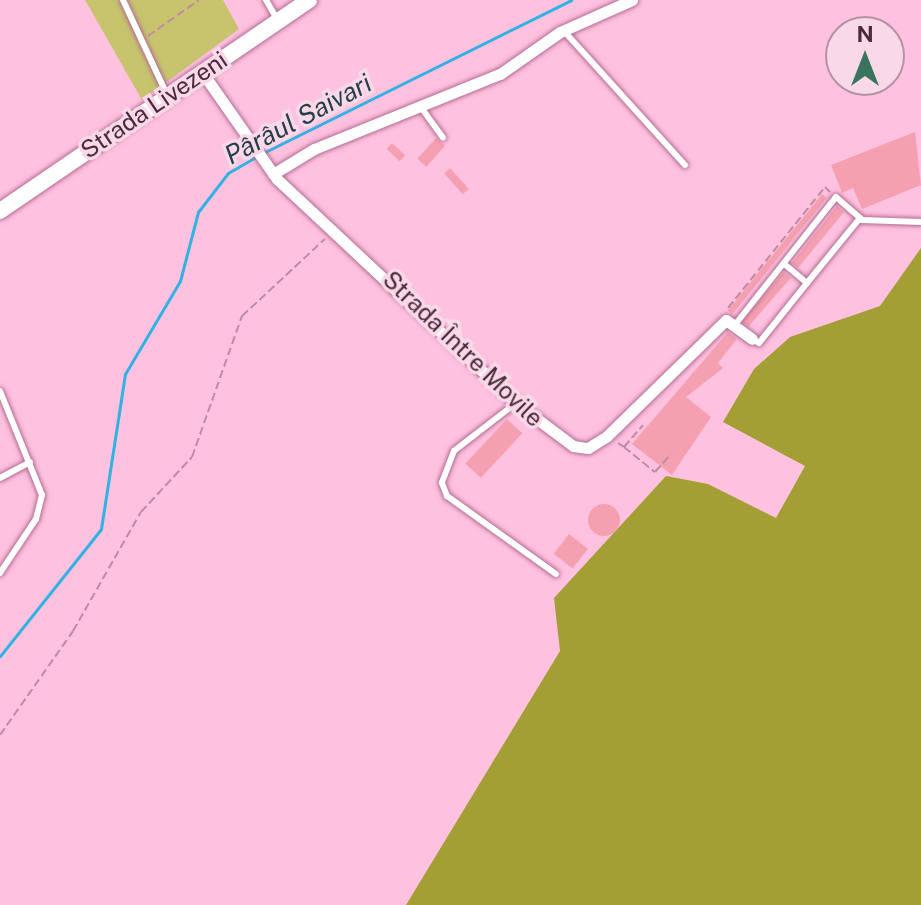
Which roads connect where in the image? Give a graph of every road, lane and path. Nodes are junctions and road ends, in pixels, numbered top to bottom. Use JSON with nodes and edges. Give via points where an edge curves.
{"nodes":[{"id":1,"x":123,"y":0,"type":"edge"},
{"id":2,"x":199,"y":0,"type":"edge"},
{"id":3,"x":266,"y":0,"type":"edge"},
{"id":4,"x":309,"y":0,"type":"edge"},
{"id":5,"x":632,"y":0,"type":"edge"},
{"id":6,"x":278,"y":21,"type":"junction"},
{"id":7,"x":563,"y":30,"type":"junction"},
{"id":8,"x":141,"y":40,"type":"junction"},
{"id":9,"x":202,"y":72,"type":"junction"},
{"id":10,"x":167,"y":96,"type":"junction"},
{"id":11,"x":420,"y":106,"type":"junction"},
{"id":12,"x":443,"y":138,"type":"dead end"},
{"id":13,"x":685,"y":165,"type":"dead end"},
{"id":14,"x":273,"y":174,"type":"junction"},
{"id":15,"x":836,"y":197,"type":"junction"},
{"id":16,"x":0,"y":211,"type":"edge"},
{"id":17,"x":860,"y":218,"type":"junction"},
{"id":18,"x":921,"y":222,"type":"edge"},
{"id":19,"x":336,"y":230,"type":"junction"},
{"id":20,"x":784,"y":264,"type":"junction"},
{"id":21,"x":807,"y":283,"type":"junction"},
{"id":22,"x":730,"y":323,"type":"junction"},
{"id":23,"x":752,"y":339,"type":"joint"},
{"id":24,"x":0,"y":391,"type":"edge"},
{"id":25,"x":516,"y":403,"type":"junction"},
{"id":26,"x":643,"y":425,"type":"dead end"},
{"id":27,"x":607,"y":436,"type":"junction"},
{"id":28,"x":624,"y":447,"type":"junction"},
{"id":29,"x":671,"y":454,"type":"dead end"},
{"id":30,"x":30,"y":462,"type":"junction"},
{"id":31,"x":0,"y":478,"type":"edge"},
{"id":32,"x":0,"y":573,"type":"edge"},
{"id":33,"x":556,"y":574,"type":"dead end"},
{"id":34,"x":0,"y":735,"type":"edge"}],
"edges":[{"from":1,"to":8,"type":"lane"},
{"from":2,"to":8,"type":"path"},
{"from":3,"to":6,"type":"lane"},
{"from":4,"to":6,"type":"main road","name":"Strada Livezeni"},
{"from":5,"to":7,"type":"street"},
{"from":6,"to":9,"type":"main road","name":"Strada Livezeni"},
{"from":7,"to":11,"type":"street","via":[[500,74]]},
{"from":7,"to":13,"type":"lane"},
{"from":8,"to":10,"type":"lane"},
{"from":9,"to":10,"type":"main road","name":"Strada Livezeni"},
{"from":9,"to":14,"type":"street","name":"Strada Între Movile"},
{"from":10,"to":16,"type":"main road","name":"Strada Livezeni"},
{"from":11,"to":12,"type":"lane"},
{"from":11,"to":14,"type":"street","via":[[314,149]]},
{"from":14,"to":19,"type":"street","name":"Strada Între Movile"},
{"from":15,"to":17,"type":"lane"},
{"from":15,"to":20,"type":"lane"},
{"from":15,"to":22,"type":"path","via":[[825,187]]},
{"from":17,"to":18,"type":"lane"},
{"from":17,"to":21,"type":"lane"},
{"from":19,"to":25,"type":"street","name":"Strada Între Movile"},
{"from":19,"to":34,"type":"path","via":[[242,316],[192,457],[141,512],[73,631]]},
{"from":20,"to":21,"type":"lane"},
{"from":20,"to":22,"type":"lane"},
{"from":21,"to":23,"type":"lane","via":[[759,343]]},
{"from":22,"to":23,"type":"street"},
{"from":22,"to":27,"type":"street"},
{"from":24,"to":30,"type":"lane"},
{"from":25,"to":27,"type":"street","name":"Strada Între Movile","via":[[573,446],[588,448]]},
{"from":25,"to":33,"type":"lane","via":[[454,451],[442,483],[447,496]]},
{"from":26,"to":28,"type":"path"},
{"from":27,"to":28,"type":"path"},
{"from":28,"to":29,"type":"path","via":[[655,472]]},
{"from":30,"to":31,"type":"lane"},
{"from":30,"to":32,"type":"lane","via":[[41,506]]}]}
